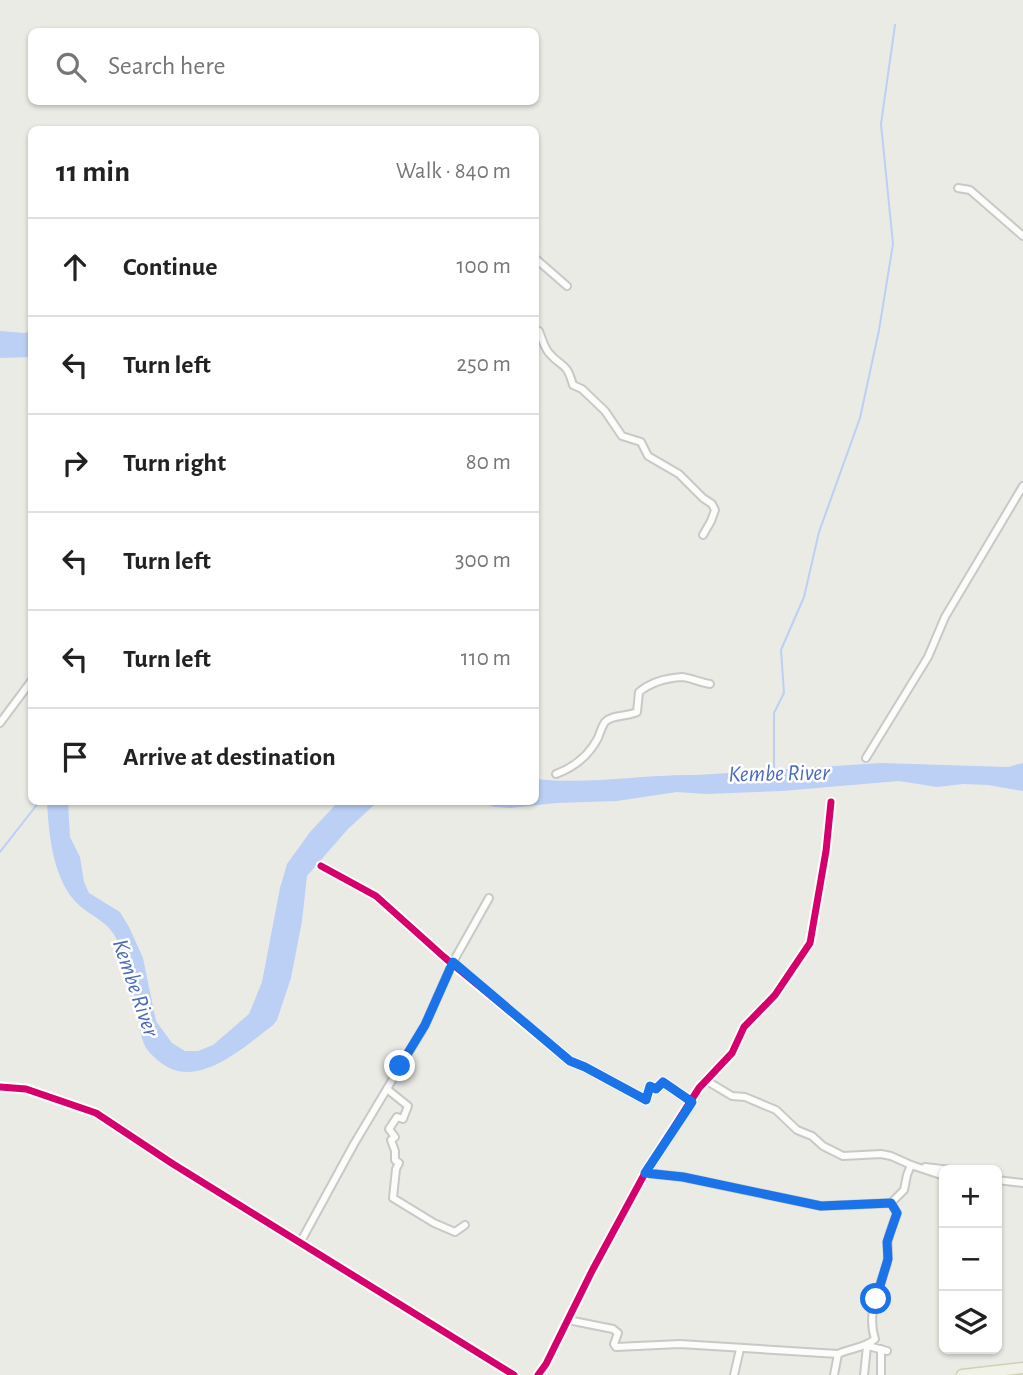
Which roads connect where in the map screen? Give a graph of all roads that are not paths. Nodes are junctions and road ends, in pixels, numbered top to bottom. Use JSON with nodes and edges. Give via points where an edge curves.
{"nodes":[{"id":1,"x":958,"y":188,"type":"dead end"},
{"id":2,"x":1023,"y":236,"type":"edge"},
{"id":3,"x":539,"y":262,"type":"edge"},
{"id":4,"x":567,"y":286,"type":"dead end"},
{"id":5,"x":539,"y":331,"type":"dead end"},
{"id":6,"x":1023,"y":485,"type":"edge"},
{"id":7,"x":702,"y":535,"type":"dead end"},
{"id":8,"x":710,"y":684,"type":"dead end"},
{"id":9,"x":28,"y":685,"type":"edge"},
{"id":10,"x":0,"y":723,"type":"edge"},
{"id":11,"x":866,"y":758,"type":"dead end"},
{"id":12,"x":556,"y":774,"type":"dead end"},
{"id":13,"x":831,"y":802,"type":"dead end"},
{"id":14,"x":321,"y":866,"type":"dead end"},
{"id":15,"x":489,"y":898,"type":"dead end"},
{"id":16,"x":453,"y":962,"type":"junction"},
{"id":17,"x":708,"y":1081,"type":"junction"},
{"id":18,"x":0,"y":1087,"type":"edge"},
{"id":19,"x":387,"y":1089,"type":"junction"},
{"id":20,"x":692,"y":1102,"type":"junction"},
{"id":21,"x":915,"y":1166,"type":"junction"},
{"id":22,"x":939,"y":1169,"type":"edge"},
{"id":23,"x":645,"y":1173,"type":"junction"},
{"id":24,"x":939,"y":1174,"type":"edge"},
{"id":25,"x":1002,"y":1180,"type":"edge"},
{"id":26,"x":1023,"y":1183,"type":"edge"},
{"id":27,"x":891,"y":1203,"type":"junction"},
{"id":28,"x":465,"y":1225,"type":"dead end"},
{"id":29,"x":300,"y":1243,"type":"junction"},
{"id":30,"x":568,"y":1320,"type":"junction"},
{"id":31,"x":868,"y":1346,"type":"junction"},
{"id":32,"x":740,"y":1349,"type":"junction"},
{"id":33,"x":838,"y":1354,"type":"junction"},
{"id":34,"x":1019,"y":1371,"type":"edge"},
{"id":35,"x":514,"y":1375,"type":"edge"},
{"id":36,"x":538,"y":1375,"type":"edge"},
{"id":37,"x":734,"y":1375,"type":"edge"},
{"id":38,"x":834,"y":1375,"type":"edge"},
{"id":39,"x":864,"y":1375,"type":"edge"},
{"id":40,"x":881,"y":1375,"type":"edge"},
{"id":41,"x":962,"y":1375,"type":"edge"}],
"edges":[{"from":1,"to":2,"type":"street","via":[[970,190]]},
{"from":3,"to":4,"type":"street"},
{"from":5,"to":7,"type":"street","via":[[550,355],[569,371],[573,385],[605,411],[622,436],[640,442],[648,456],[679,474],[712,503],[712,521]]},
{"from":6,"to":11,"type":"street"},
{"from":8,"to":12,"type":"street","via":[[684,677],[650,683],[639,692],[637,712],[604,723],[588,754]]},
{"from":9,"to":10,"type":"street"},
{"from":13,"to":17,"type":"street","via":[[810,943]]},
{"from":14,"to":16,"type":"street","via":[[376,896]]},
{"from":15,"to":16,"type":"street"},
{"from":16,"to":19,"type":"street","via":[[425,1025]]},
{"from":16,"to":20,"type":"street","via":[[570,1061],[646,1100],[650,1086],[656,1089],[663,1082]]},
{"from":17,"to":20,"type":"street"},
{"from":17,"to":21,"type":"street","via":[[732,1096],[776,1110],[797,1130],[843,1156],[881,1154]]},
{"from":18,"to":29,"type":"street","via":[[26,1089],[96,1113]]},
{"from":19,"to":28,"type":"street","via":[[408,1106],[403,1119],[397,1117],[389,1129],[399,1163],[393,1198],[455,1232]]},
{"from":19,"to":29,"type":"street"},
{"from":20,"to":23,"type":"street"},
{"from":21,"to":22,"type":"street"},
{"from":21,"to":24,"type":"street"},
{"from":21,"to":27,"type":"street","via":[[906,1175],[904,1190]]},
{"from":23,"to":27,"type":"street","via":[[821,1206]]},
{"from":23,"to":30,"type":"street"},
{"from":25,"to":26,"type":"street"},
{"from":27,"to":31,"type":"street","via":[[897,1213],[872,1317],[876,1339]]},
{"from":29,"to":35,"type":"street"},
{"from":30,"to":32,"type":"street","via":[[613,1329],[618,1333],[616,1347],[680,1344]]},
{"from":30,"to":36,"type":"street"},
{"from":31,"to":33,"type":"street"},
{"from":31,"to":39,"type":"street"},
{"from":31,"to":40,"type":"street","via":[[884,1350]]},
{"from":32,"to":33,"type":"street"},
{"from":32,"to":37,"type":"street"},
{"from":33,"to":38,"type":"street"},
{"from":34,"to":41,"type":"main road"}]}
